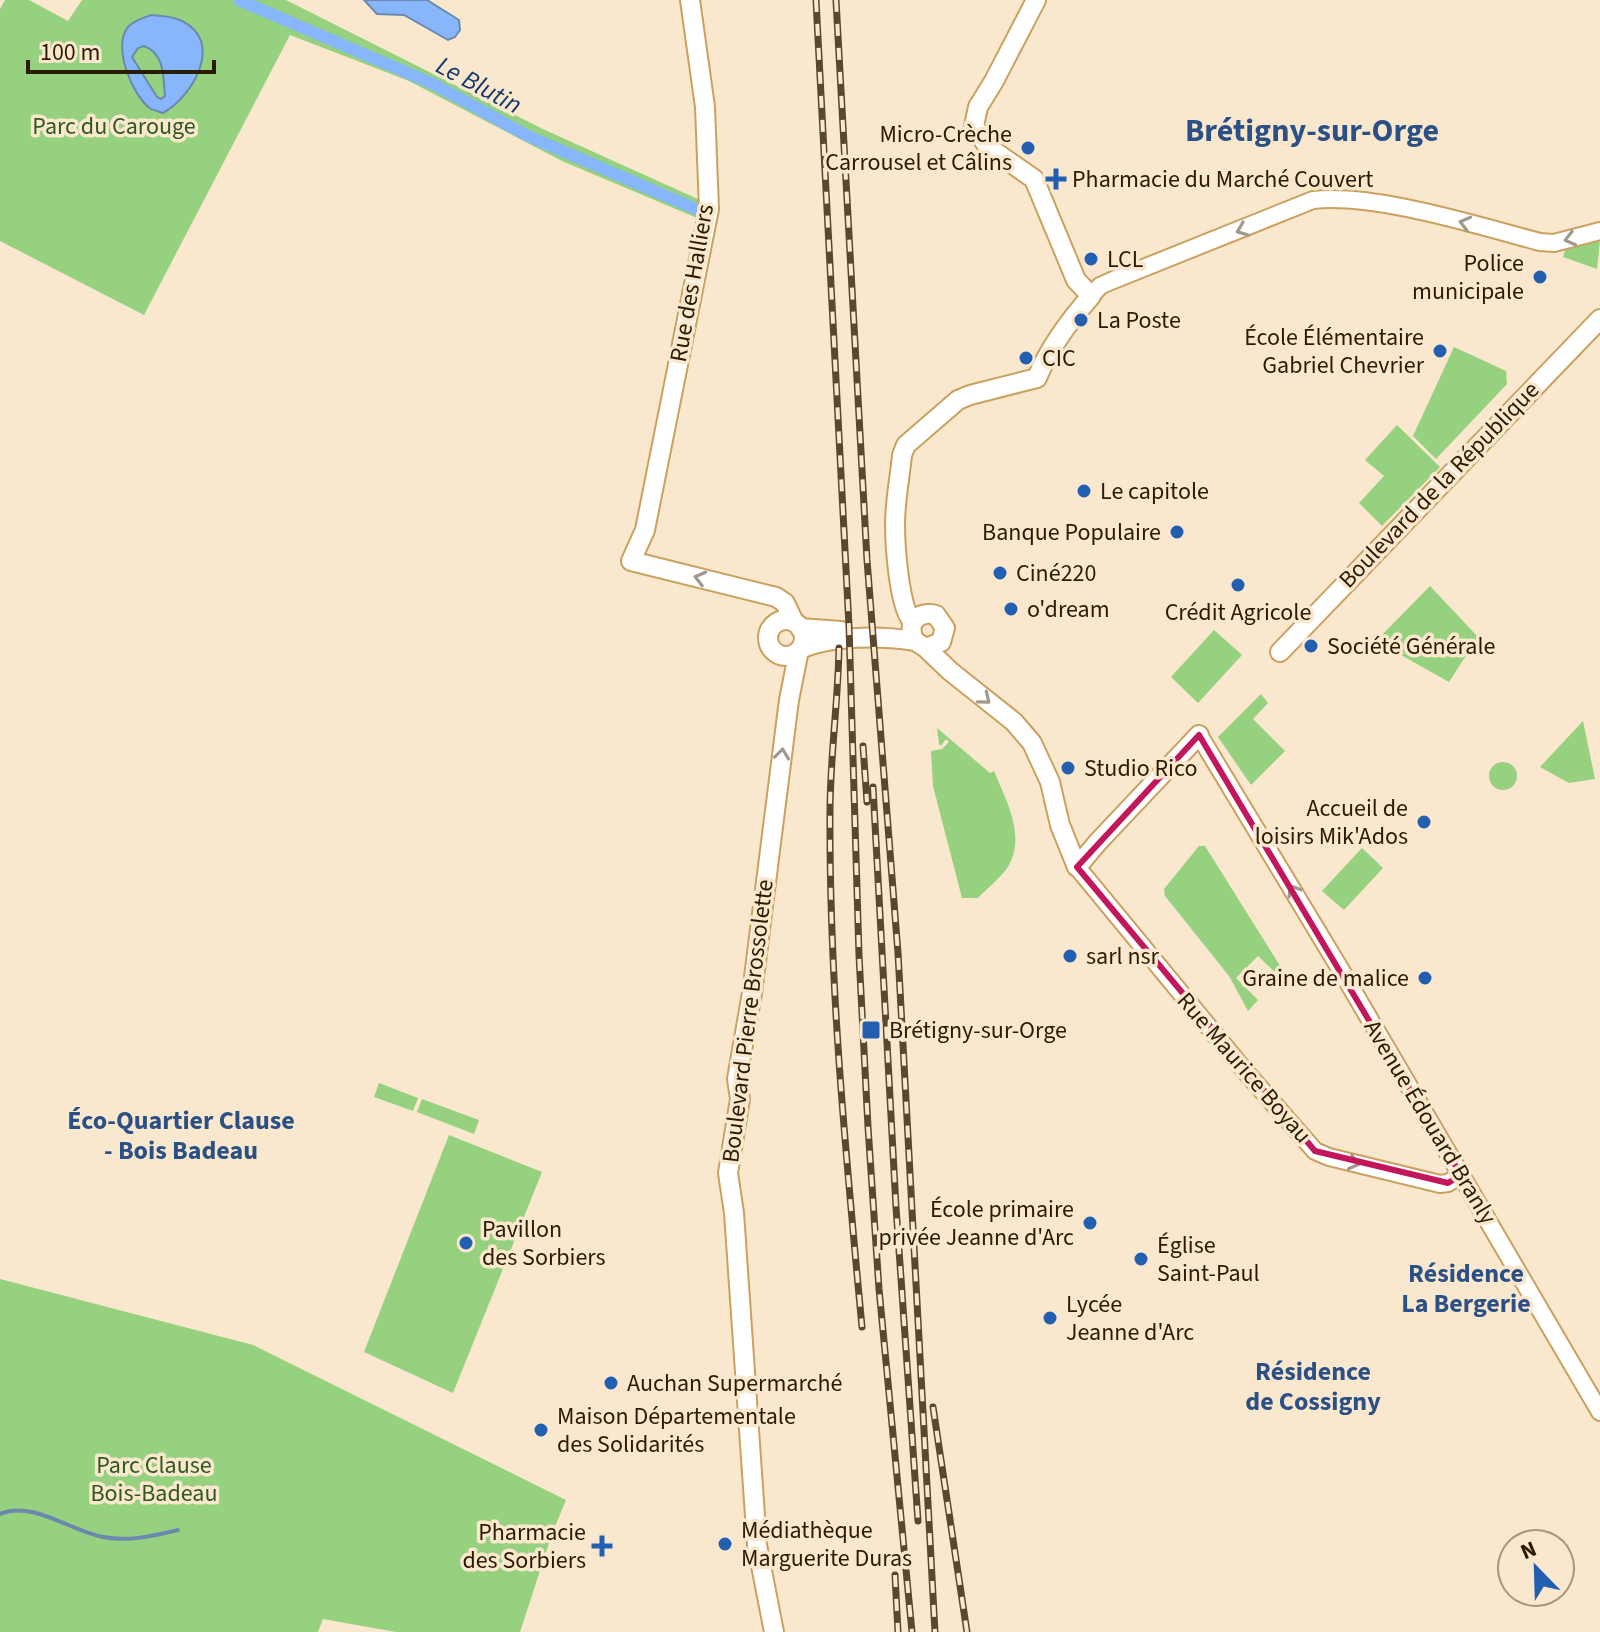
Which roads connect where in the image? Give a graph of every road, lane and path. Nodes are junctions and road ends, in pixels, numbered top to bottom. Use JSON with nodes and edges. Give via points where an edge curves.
{"nodes":[{"id":1,"x":690,"y":0,"type":"edge"},
{"id":2,"x":1036,"y":0,"type":"edge"},
{"id":3,"x":1600,"y":231,"type":"edge"},
{"id":4,"x":1091,"y":296,"type":"junction"},
{"id":5,"x":1600,"y":319,"type":"edge"},
{"id":6,"x":797,"y":625,"type":"junction"},
{"id":7,"x":918,"y":630,"type":"junction"},
{"id":8,"x":800,"y":650,"type":"junction"},
{"id":9,"x":1280,"y":652,"type":"dead end"},
{"id":10,"x":1199,"y":735,"type":"joint"},
{"id":11,"x":1077,"y":867,"type":"junction"},
{"id":12,"x":1461,"y":1175,"type":"junction"},
{"id":13,"x":1600,"y":1412,"type":"edge"},
{"id":14,"x":774,"y":1632,"type":"edge"}],
"edges":[{"from":6,"to":1,"type":"main road","name":"Rue des Halliers","one_way":true,"via":[[776,597],[631,561],[645,530],[709,209],[705,107]]},
{"from":2,"to":4,"type":"main road","via":[[978,107],[974,126],[988,147],[1034,179],[1076,280]]},
{"from":3,"to":4,"type":"street","one_way":true,"via":[[1540,242],[1389,206],[1313,200],[1111,281]]},
{"from":4,"to":7,"type":"main road","via":[[1037,378],[958,400],[906,445],[895,524],[901,586],[913,605]]},
{"from":5,"to":9,"type":"main road","name":"Boulevard de la République"},
{"from":6,"to":7,"type":"main road","via":[[837,631]]},
{"from":6,"to":8,"type":"main road","via":[[804,639]]},
{"from":6,"to":8,"type":"main road","via":[[776,624],[768,641],[781,656]]},
{"from":7,"to":8,"type":"main road"},
{"from":7,"to":11,"type":"main road","one_way":true,"via":[[950,671],[1032,743]]},
{"from":14,"to":8,"type":"main road","name":"Boulevard Pierre Brossolette","one_way":true,"via":[[757,1545],[728,1173],[789,700]]},
{"from":10,"to":11,"type":"main road"},
{"from":12,"to":10,"type":"street","name":"Avenue Édouard Branly","one_way":true},
{"from":11,"to":12,"type":"street","name":"Rue Maurice Boyau","one_way":true,"via":[[1315,1151],[1440,1184]]},
{"from":12,"to":13,"type":"street","name":"Avenue Édouard Branly"}]}
